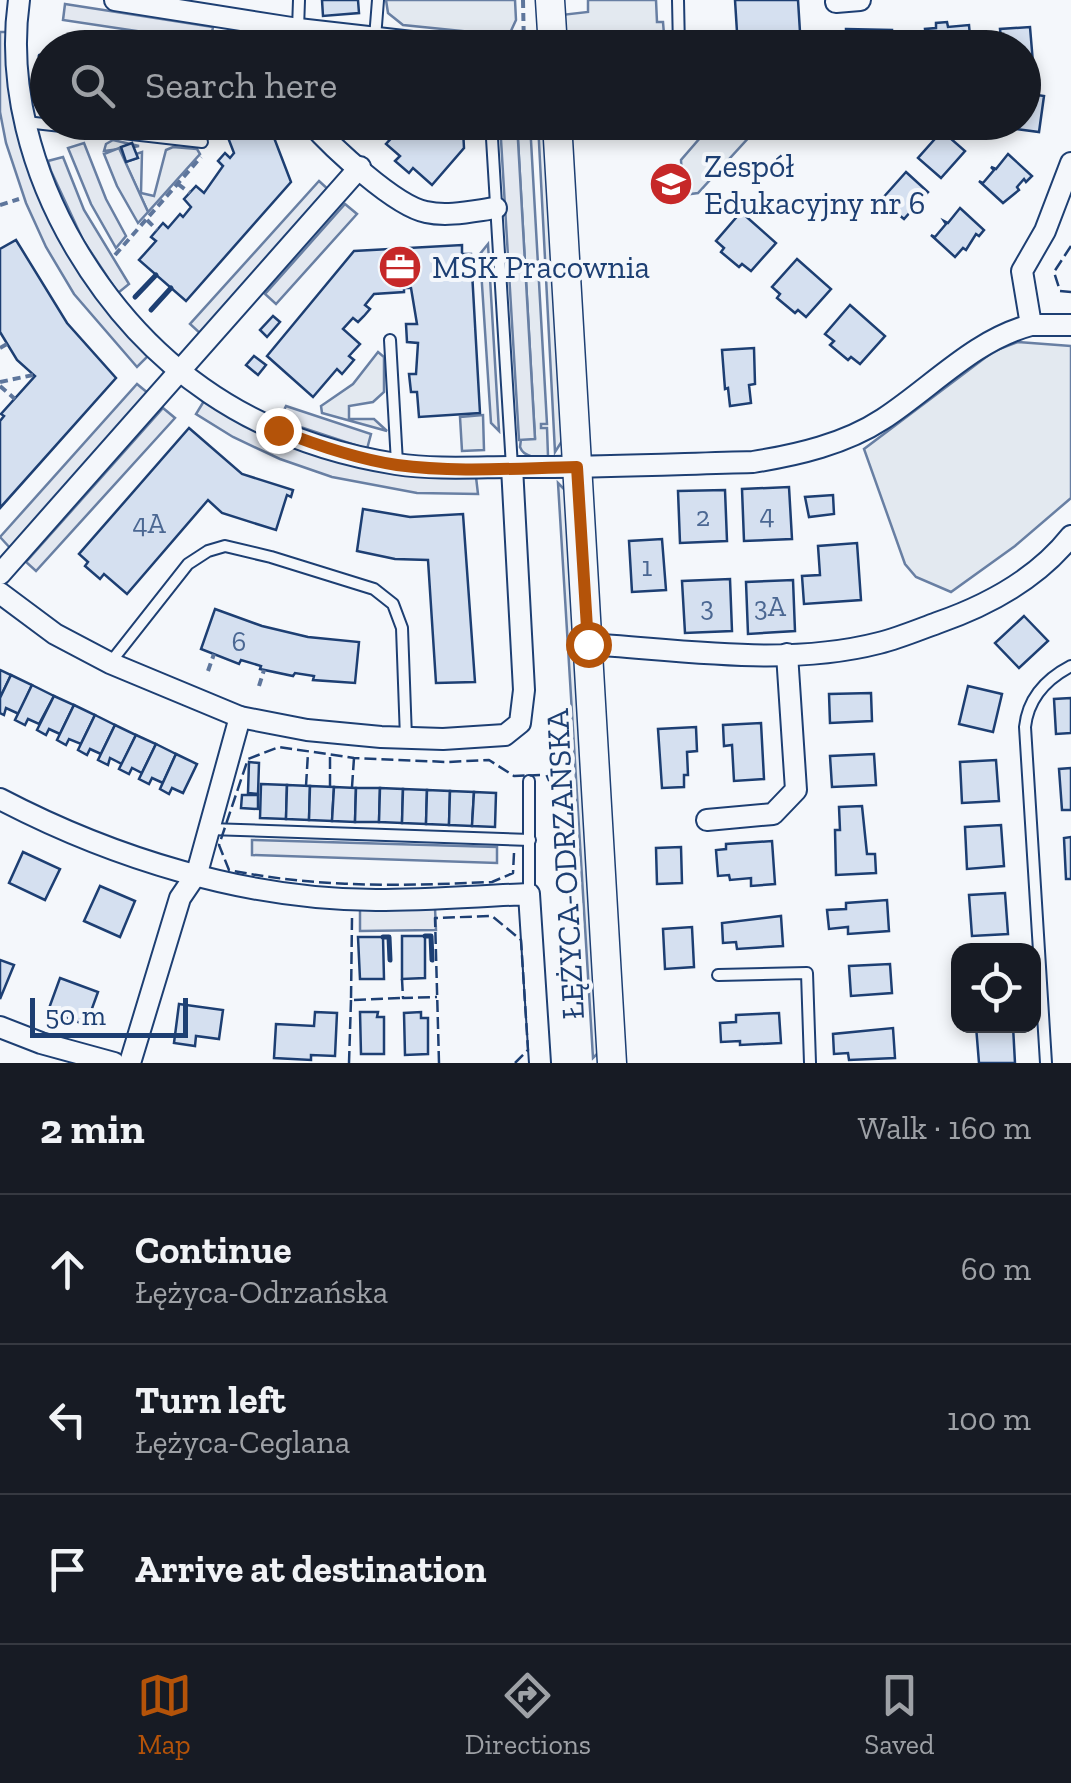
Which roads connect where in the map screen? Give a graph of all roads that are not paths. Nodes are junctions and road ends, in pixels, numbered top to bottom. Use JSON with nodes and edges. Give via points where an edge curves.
{"nodes":[{"id":1,"x":18,"y":0,"type":"edge"},
{"id":2,"x":115,"y":0,"type":"edge"},
{"id":3,"x":299,"y":0,"type":"edge"},
{"id":4,"x":378,"y":0,"type":"edge"},
{"id":5,"x":550,"y":0,"type":"edge"},
{"id":6,"x":678,"y":0,"type":"edge"},
{"id":7,"x":860,"y":0,"type":"edge"},
{"id":8,"x":138,"y":1,"type":"edge"},
{"id":9,"x":836,"y":2,"type":"edge"},
{"id":10,"x":262,"y":30,"type":"edge"},
{"id":11,"x":297,"y":30,"type":"edge"},
{"id":12,"x":376,"y":30,"type":"edge"},
{"id":13,"x":551,"y":30,"type":"edge"},
{"id":14,"x":679,"y":30,"type":"edge"},
{"id":15,"x":26,"y":122,"type":"junction"},
{"id":16,"x":30,"y":123,"type":"edge"},
{"id":17,"x":30,"y":136,"type":"edge"},
{"id":18,"x":31,"y":140,"type":"edge"},
{"id":19,"x":167,"y":140,"type":"edge"},
{"id":20,"x":330,"y":140,"type":"edge"},
{"id":21,"x":492,"y":140,"type":"edge"},
{"id":22,"x":558,"y":140,"type":"edge"},
{"id":23,"x":206,"y":145,"type":"road end"},
{"id":24,"x":1071,"y":163,"type":"edge"},
{"id":25,"x":360,"y":167,"type":"junction"},
{"id":26,"x":496,"y":208,"type":"junction"},
{"id":27,"x":1032,"y":325,"type":"junction"},
{"id":28,"x":1071,"y":325,"type":"edge"},
{"id":29,"x":390,"y":340,"type":"dead end"},
{"id":30,"x":177,"y":372,"type":"junction"},
{"id":31,"x":397,"y":464,"type":"junction"},
{"id":32,"x":577,"y":467,"type":"junction"},
{"id":33,"x":512,"y":468,"type":"junction"},
{"id":34,"x":1071,"y":536,"type":"edge"},
{"id":35,"x":0,"y":574,"type":"edge"},
{"id":36,"x":0,"y":593,"type":"edge"},
{"id":37,"x":588,"y":644,"type":"junction"},
{"id":38,"x":787,"y":654,"type":"junction"},
{"id":39,"x":110,"y":663,"type":"junction"},
{"id":40,"x":1071,"y":666,"type":"edge"},
{"id":41,"x":240,"y":717,"type":"junction"},
{"id":42,"x":406,"y":738,"type":"junction"},
{"id":43,"x":529,"y":782,"type":"dead end"},
{"id":44,"x":0,"y":799,"type":"edge"},
{"id":45,"x":707,"y":820,"type":"dead end"},
{"id":46,"x":209,"y":829,"type":"junction"},
{"id":47,"x":530,"y":840,"type":"junction"},
{"id":48,"x":198,"y":874,"type":"junction"},
{"id":49,"x":530,"y":894,"type":"junction"},
{"id":50,"x":718,"y":975,"type":"dead end"},
{"id":51,"x":0,"y":1027,"type":"edge"},
{"id":52,"x":114,"y":1063,"type":"edge"},
{"id":53,"x":130,"y":1063,"type":"edge"},
{"id":54,"x":540,"y":1063,"type":"edge"},
{"id":55,"x":612,"y":1063,"type":"edge"},
{"id":56,"x":810,"y":1063,"type":"edge"},
{"id":57,"x":1046,"y":1063,"type":"edge"}],
"edges":[{"from":1,"to":15,"type":"street","via":[[17,81]]},
{"from":2,"to":8,"type":"street"},
{"from":3,"to":11,"type":"lane"},
{"from":4,"to":12,"type":"lane"},
{"from":5,"to":13,"type":"main road"},
{"from":6,"to":14,"type":"lane"},
{"from":7,"to":9,"type":"street"},
{"from":8,"to":10,"type":"street"},
{"from":15,"to":16,"type":"lane"},
{"from":15,"to":17,"type":"street"},
{"from":18,"to":30,"type":"street","via":[[45,187],[83,261],[131,328]]},
{"from":19,"to":23,"type":"lane"},
{"from":20,"to":25,"type":"street"},
{"from":21,"to":26,"type":"lane"},
{"from":22,"to":32,"type":"main road","name":"ŁĘŻYCA-ODRZAŃSKA"},
{"from":24,"to":27,"type":"street","via":[[1022,271]]},
{"from":25,"to":26,"type":"street","via":[[412,208],[436,214]]},
{"from":25,"to":30,"type":"street"},
{"from":26,"to":33,"type":"lane"},
{"from":27,"to":28,"type":"street"},
{"from":27,"to":32,"type":"street","via":[[983,345],[845,439],[752,462]]},
{"from":29,"to":31,"type":"lane"},
{"from":30,"to":31,"type":"street","via":[[278,430]]},
{"from":30,"to":35,"type":"street"},
{"from":31,"to":33,"type":"street"},
{"from":32,"to":33,"type":"street"},
{"from":32,"to":37,"type":"main road","name":"ŁĘŻYCA-ODRZAŃSKA"},
{"from":33,"to":42,"type":"street","via":[[524,690],[520,724],[505,735]]},
{"from":34,"to":38,"type":"street","via":[[1052,560],[964,614],[878,644]]},
{"from":36,"to":39,"type":"street","via":[[55,634]]},
{"from":37,"to":38,"type":"street"},
{"from":37,"to":55,"type":"main road","name":"ŁĘŻYCA-ODRZAŃSKA"},
{"from":38,"to":45,"type":"street","via":[[796,790],[773,814]]},
{"from":39,"to":41,"type":"street"},
{"from":39,"to":42,"type":"lane","via":[[198,557],[225,546],[271,556],[374,589],[393,604],[402,628]]},
{"from":40,"to":57,"type":"lane","via":[[1034,698],[1025,728]]},
{"from":41,"to":42,"type":"street"},
{"from":41,"to":46,"type":"street"},
{"from":43,"to":47,"type":"lane"},
{"from":44,"to":48,"type":"street","via":[[40,820]]},
{"from":46,"to":47,"type":"lane"},
{"from":46,"to":48,"type":"street"},
{"from":47,"to":49,"type":"lane"},
{"from":48,"to":49,"type":"street","via":[[365,900]]},
{"from":48,"to":53,"type":"street","via":[[180,898]]},
{"from":49,"to":54,"type":"street"},
{"from":50,"to":56,"type":"lane","via":[[807,973]]},
{"from":51,"to":52,"type":"street"}]}
